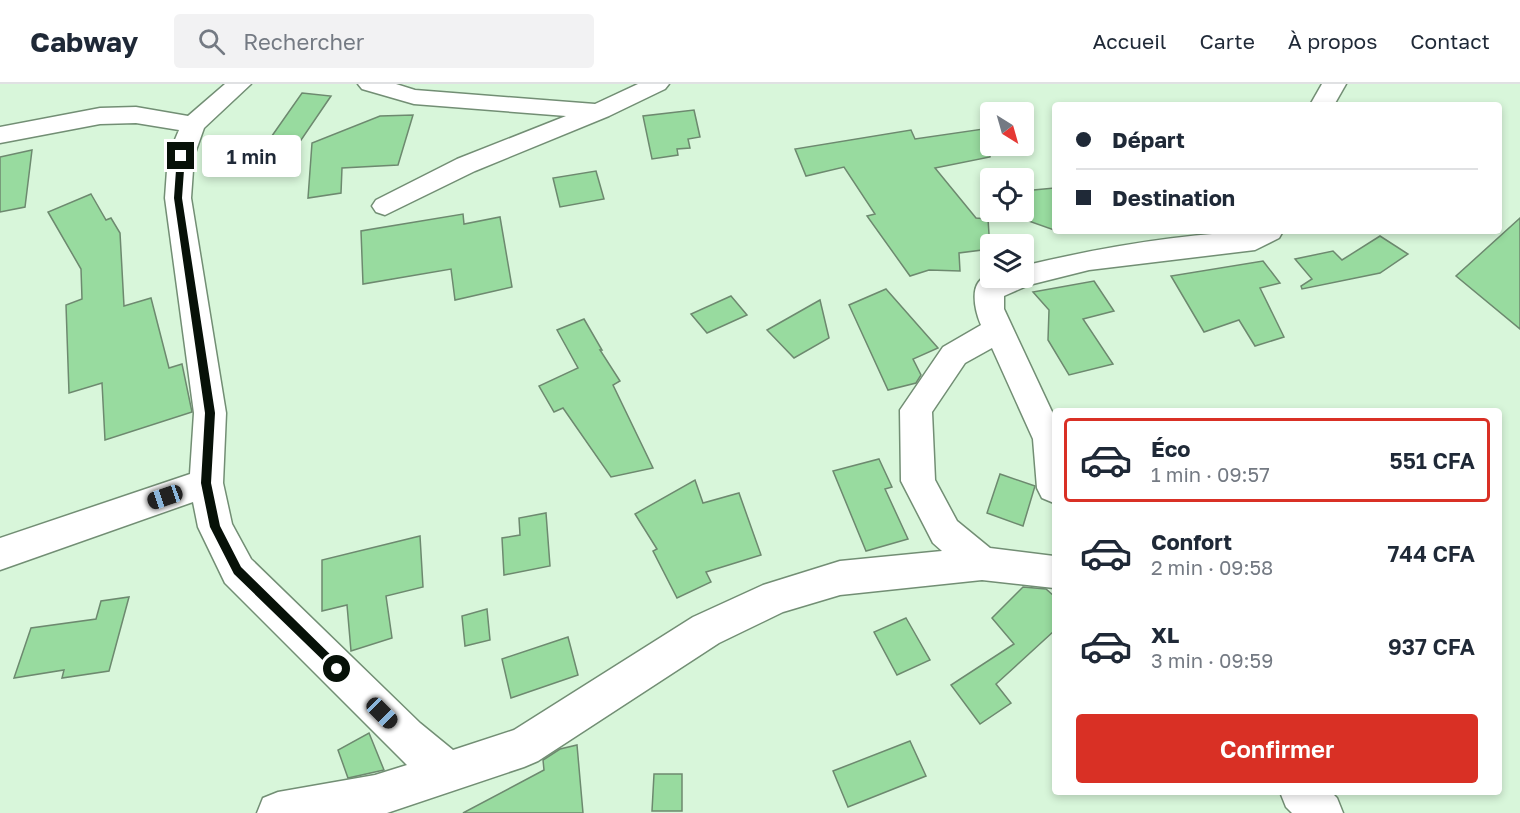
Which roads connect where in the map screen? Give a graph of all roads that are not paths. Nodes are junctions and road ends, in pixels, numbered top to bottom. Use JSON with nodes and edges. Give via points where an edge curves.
{"nodes":[{"id":1,"x":239,"y":84,"type":"edge"},
{"id":2,"x":370,"y":84,"type":"edge"},
{"id":3,"x":657,"y":84,"type":"edge"},
{"id":4,"x":1334,"y":84,"type":"edge"},
{"id":5,"x":1324,"y":102,"type":"edge"},
{"id":6,"x":600,"y":111,"type":"junction"},
{"id":7,"x":194,"y":125,"type":"junction"},
{"id":8,"x":0,"y":135,"type":"edge"},
{"id":9,"x":385,"y":206,"type":"dead end"},
{"id":10,"x":1264,"y":234,"type":"edge"},
{"id":11,"x":1034,"y":274,"type":"edge"},
{"id":12,"x":993,"y":288,"type":"edge"},
{"id":13,"x":999,"y":329,"type":"junction"},
{"id":14,"x":1052,"y":468,"type":"edge"},
{"id":15,"x":206,"y":483,"type":"junction"},
{"id":16,"x":0,"y":554,"type":"edge"},
{"id":17,"x":982,"y":564,"type":"junction"},
{"id":18,"x":1052,"y":572,"type":"edge"},
{"id":19,"x":448,"y":773,"type":"junction"},
{"id":20,"x":1304,"y":795,"type":"edge"},
{"id":21,"x":278,"y":813,"type":"edge"},
{"id":22,"x":1322,"y":813,"type":"edge"}],
"edges":[{"from":1,"to":7,"type":"street"},
{"from":2,"to":6,"type":"street","via":[[414,97]]},
{"from":3,"to":6,"type":"street"},
{"from":4,"to":5,"type":"street"},
{"from":6,"to":9,"type":"street","via":[[484,157]]},
{"from":7,"to":8,"type":"street","via":[[136,115],[100,116]]},
{"from":7,"to":15,"type":"street","via":[[181,156],[178,198],[210,413]]},
{"from":10,"to":11,"type":"street","via":[[1255,240],[1089,260]]},
{"from":12,"to":13,"type":"street","via":[[989,291],[989,309]]},
{"from":13,"to":14,"type":"street","via":[[1049,439]]},
{"from":13,"to":17,"type":"street","via":[[954,355],[916,410],[918,481],[945,532]]},
{"from":15,"to":16,"type":"street"},
{"from":15,"to":19,"type":"street","via":[[215,527],[238,571],[406,737]]},
{"from":17,"to":18,"type":"street"},
{"from":17,"to":19,"type":"street","via":[[840,578],[776,597],[706,630],[524,747]]},
{"from":19,"to":21,"type":"street","via":[[375,796]]},
{"from":20,"to":22,"type":"street"}]}
